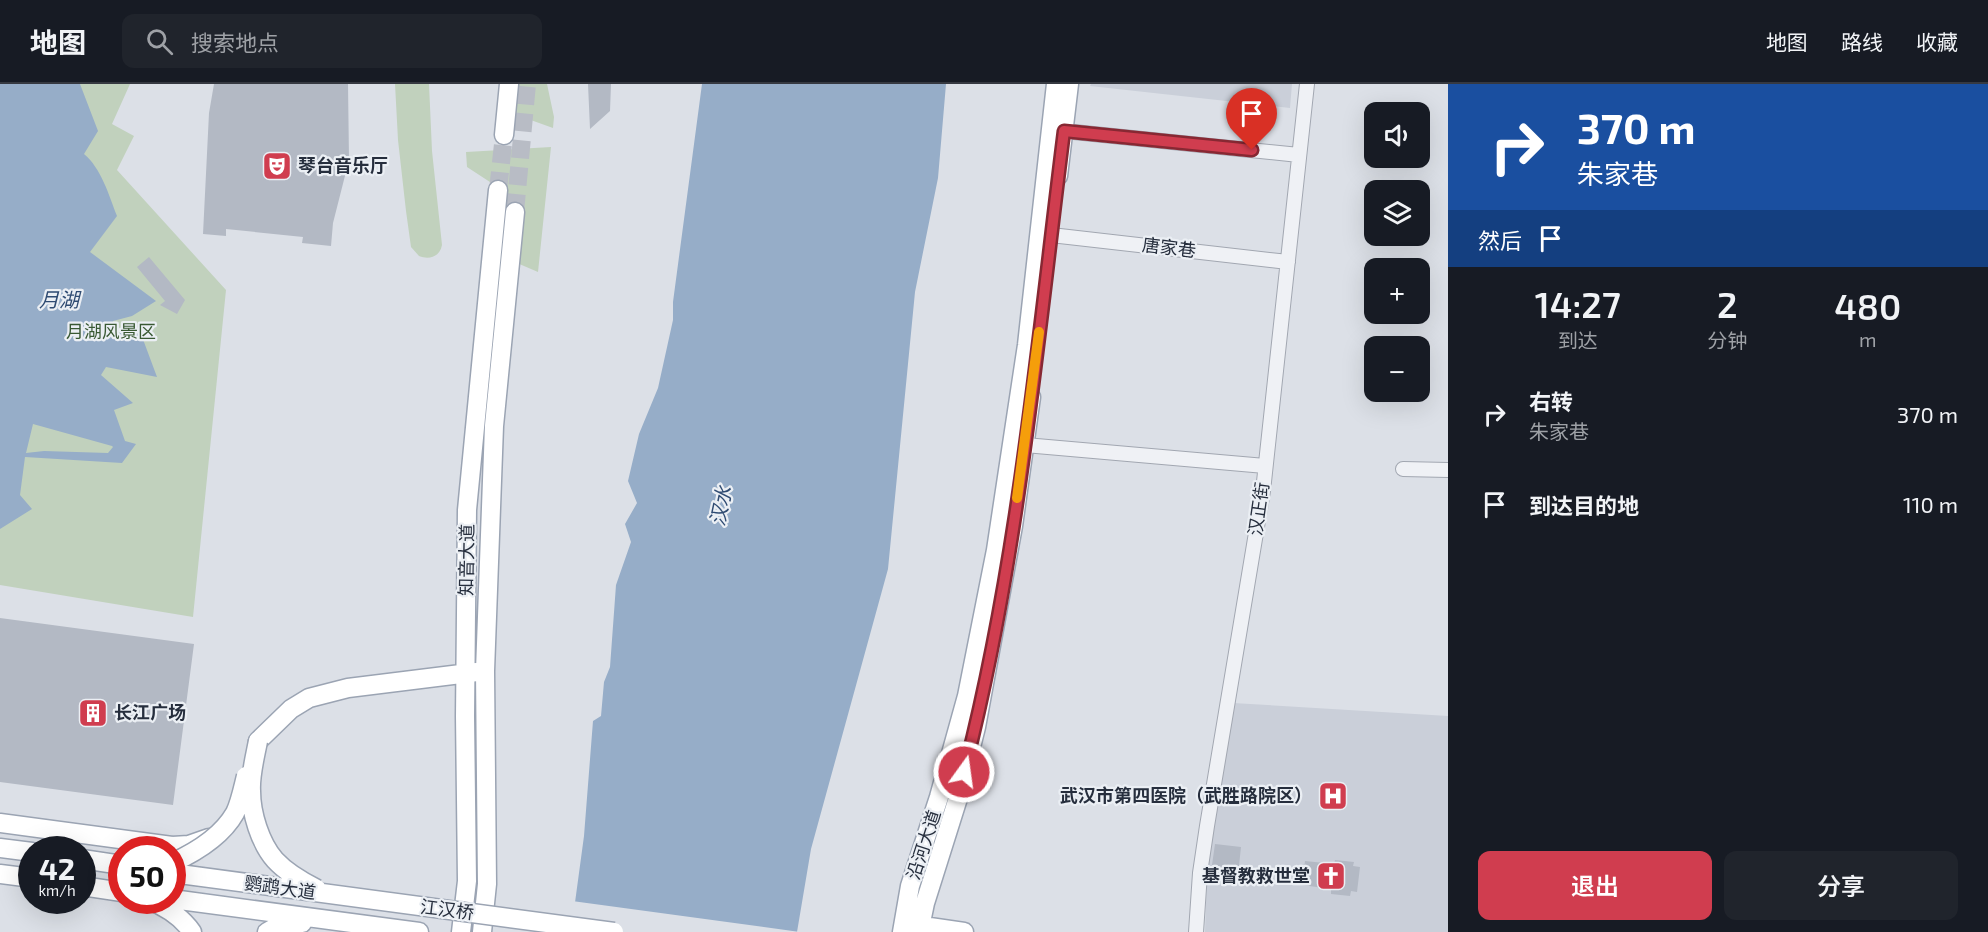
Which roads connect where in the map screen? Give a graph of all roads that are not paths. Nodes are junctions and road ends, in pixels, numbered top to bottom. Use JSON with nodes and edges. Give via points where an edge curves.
{"nodes":[{"id":1,"x":509,"y":84,"type":"edge"},
{"id":2,"x":1056,"y":84,"type":"edge"},
{"id":3,"x":1069,"y":84,"type":"edge"},
{"id":4,"x":1308,"y":84,"type":"edge"},
{"id":5,"x":1064,"y":131,"type":"junction"},
{"id":6,"x":504,"y":135,"type":"tunnel mouth"},
{"id":7,"x":1299,"y":155,"type":"junction"},
{"id":8,"x":498,"y":190,"type":"tunnel mouth"},
{"id":9,"x":514,"y":212,"type":"tunnel mouth"},
{"id":10,"x":1051,"y":234,"type":"junction"},
{"id":11,"x":1288,"y":262,"type":"junction"},
{"id":12,"x":1025,"y":445,"type":"junction"},
{"id":13,"x":1265,"y":466,"type":"junction"},
{"id":14,"x":1403,"y":468,"type":"dead end"},
{"id":15,"x":1448,"y":470,"type":"edge"},
{"id":16,"x":485,"y":671,"type":"junction"},
{"id":17,"x":465,"y":674,"type":"junction"},
{"id":18,"x":258,"y":741,"type":"junction"},
{"id":19,"x":0,"y":822,"type":"edge"},
{"id":20,"x":216,"y":835,"type":"junction"},
{"id":21,"x":0,"y":848,"type":"edge"},
{"id":22,"x":18,"y":850,"type":"edge"},
{"id":23,"x":186,"y":856,"type":"edge"},
{"id":24,"x":0,"y":874,"type":"edge"},
{"id":25,"x":186,"y":875,"type":"edge"},
{"id":26,"x":18,"y":876,"type":"edge"},
{"id":27,"x":329,"y":894,"type":"junction"},
{"id":28,"x":186,"y":901,"type":"edge"},
{"id":29,"x":387,"y":903,"type":"joint"},
{"id":30,"x":175,"y":914,"type":"edge"},
{"id":31,"x":328,"y":921,"type":"junction"},
{"id":32,"x":383,"y":927,"type":"joint"},
{"id":33,"x":911,"y":928,"type":"edge"},
{"id":34,"x":192,"y":932,"type":"edge"},
{"id":35,"x":267,"y":932,"type":"edge"},
{"id":36,"x":419,"y":932,"type":"edge"},
{"id":37,"x":461,"y":932,"type":"edge"},
{"id":38,"x":482,"y":932,"type":"edge"},
{"id":39,"x":614,"y":932,"type":"edge"},
{"id":40,"x":964,"y":932,"type":"edge"},
{"id":41,"x":1196,"y":932,"type":"edge"}],
"edges":[{"from":1,"to":6,"type":"main road"},
{"from":2,"to":33,"type":"main road","name":"沿河大道","via":[[1027,345],[996,550],[967,696],[910,886]]},
{"from":3,"to":5,"type":"main road","name":"沿河大道"},
{"from":4,"to":7,"type":"street","name":"汉正街"},
{"from":5,"to":7,"type":"street"},
{"from":5,"to":10,"type":"main road","name":"沿河大道"},
{"from":7,"to":11,"type":"street","name":"汉正街"},
{"from":8,"to":17,"type":"main road","name":"知音大道","via":[[467,510]]},
{"from":9,"to":16,"type":"main road","name":"知音大道","via":[[494,426]]},
{"from":10,"to":11,"type":"street","name":"唐家巷"},
{"from":10,"to":12,"type":"main road","name":"沿河大道"},
{"from":11,"to":13,"type":"street","name":"汉正街"},
{"from":12,"to":13,"type":"street"},
{"from":12,"to":33,"type":"main road","name":"沿河大道","via":[[976,728],[925,903]]},
{"from":13,"to":41,"type":"street","name":"汉正街","via":[[1205,838]]},
{"from":14,"to":15,"type":"street"},
{"from":16,"to":17,"type":"main road"},
{"from":16,"to":38,"type":"main road","name":"知音大道","via":[[487,884]]},
{"from":17,"to":18,"type":"main road","via":[[348,688],[309,699],[291,709]]},
{"from":17,"to":37,"type":"main road","name":"知音大道","via":[[466,881]]},
{"from":18,"to":20,"type":"main road","bridge":true,"via":[[235,813]]},
{"from":18,"to":27,"type":"main road","bridge":true,"via":[[250,790],[262,838],[274,860]]},
{"from":19,"to":20,"type":"main road","via":[[172,846],[189,845]]},
{"from":20,"to":23,"type":"main road","bridge":true},
{"from":21,"to":22,"type":"main road"},
{"from":24,"to":26,"type":"main road"},
{"from":25,"to":27,"type":"main road","name":"鹦鹉大道","bridge":true},
{"from":27,"to":29,"type":"main road","name":"鹦鹉大道","bridge":true},
{"from":28,"to":31,"type":"main road","name":"鹦鹉大道"},
{"from":29,"to":39,"type":"main road","name":"江汉桥","bridge":true},
{"from":30,"to":34,"type":"main road"},
{"from":31,"to":32,"type":"main road","name":"鹦鹉大道"},
{"from":31,"to":35,"type":"main road","via":[[291,924]]},
{"from":32,"to":36,"type":"main road","name":"江汉桥"},
{"from":33,"to":40,"type":"main road"}]}
